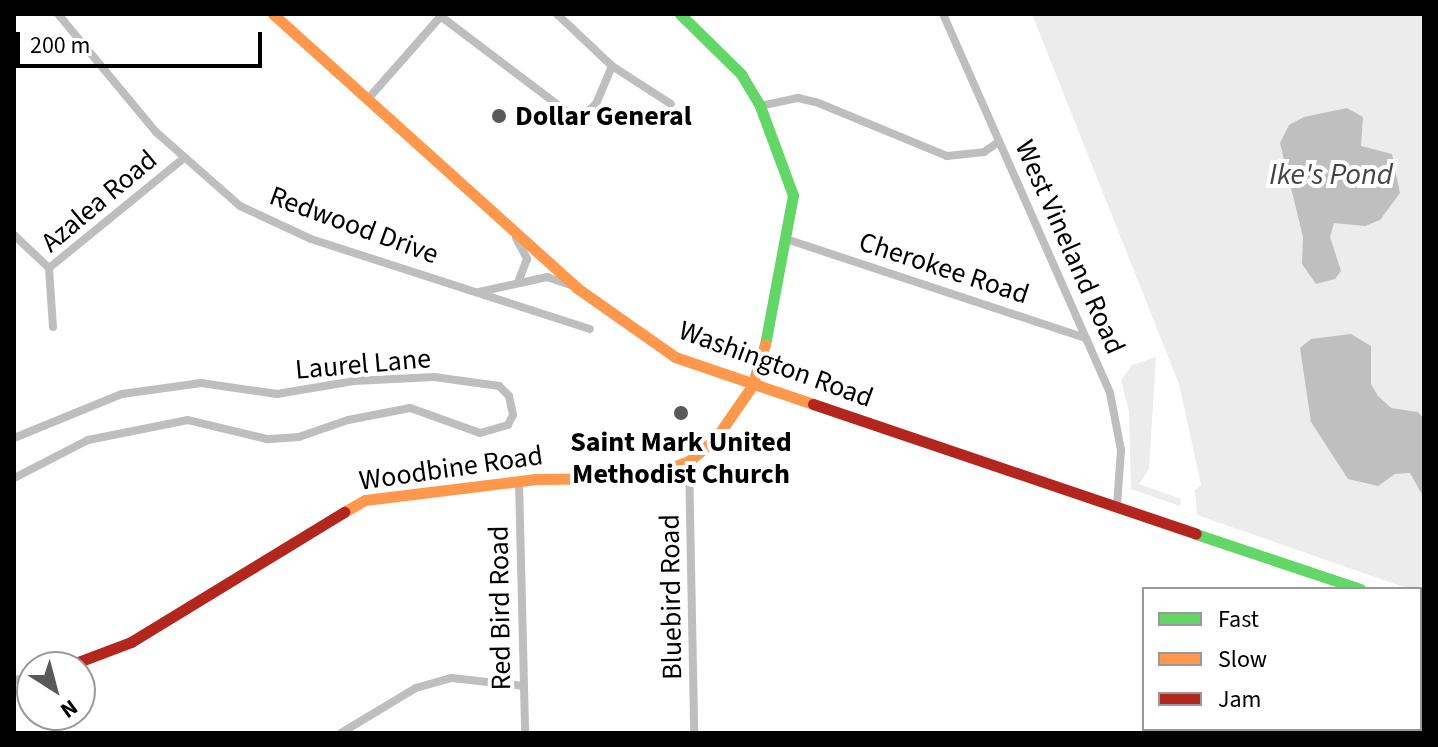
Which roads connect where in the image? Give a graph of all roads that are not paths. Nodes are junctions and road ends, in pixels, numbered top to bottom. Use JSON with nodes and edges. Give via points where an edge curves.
{"nodes":[{"id":1,"x":58,"y":14,"type":"edge"},
{"id":2,"x":273,"y":14,"type":"edge"},
{"id":3,"x":557,"y":14,"type":"edge"},
{"id":4,"x":680,"y":14,"type":"edge"},
{"id":5,"x":943,"y":14,"type":"edge"},
{"id":6,"x":442,"y":16,"type":"edge"},
{"id":7,"x":612,"y":66,"type":"junction"},
{"id":8,"x":367,"y":100,"type":"junction"},
{"id":9,"x":671,"y":104,"type":"dead end"},
{"id":10,"x":760,"y":106,"type":"junction"},
{"id":11,"x":999,"y":142,"type":"junction"},
{"id":12,"x":184,"y":158,"type":"junction"},
{"id":13,"x":505,"y":223,"type":"junction"},
{"id":14,"x":14,"y":235,"type":"edge"},
{"id":15,"x":789,"y":240,"type":"junction"},
{"id":16,"x":49,"y":268,"type":"junction"},
{"id":17,"x":519,"y":280,"type":"junction"},
{"id":18,"x":577,"y":288,"type":"junction"},
{"id":19,"x":478,"y":292,"type":"junction"},
{"id":20,"x":53,"y":327,"type":"dead end"},
{"id":21,"x":590,"y":329,"type":"dead end"},
{"id":22,"x":1086,"y":338,"type":"junction"},
{"id":23,"x":752,"y":386,"type":"junction"},
{"id":24,"x":14,"y":438,"type":"edge"},
{"id":25,"x":689,"y":461,"type":"junction"},
{"id":26,"x":14,"y":478,"type":"edge"},
{"id":27,"x":519,"y":481,"type":"junction"},
{"id":28,"x":1117,"y":506,"type":"junction"},
{"id":29,"x":1354,"y":587,"type":"edge"},
{"id":30,"x":96,"y":655,"type":"edge"},
{"id":31,"x":524,"y":686,"type":"junction"},
{"id":32,"x":341,"y":733,"type":"edge"},
{"id":33,"x":525,"y":733,"type":"edge"},
{"id":34,"x":694,"y":733,"type":"edge"}],
"edges":[{"from":1,"to":12,"type":"street","name":"Redwood Drive","via":[[120,93]]},
{"from":2,"to":8,"type":"main road","name":"Washington Road"},
{"from":3,"to":7,"type":"street"},
{"from":4,"to":10,"type":"main road","name":"Woodbine Road","via":[[741,74]]},
{"from":5,"to":11,"type":"street","name":"West Vineland Road"},
{"from":6,"to":7,"type":"street","via":[[578,120],[596,104]]},
{"from":6,"to":8,"type":"street"},
{"from":7,"to":9,"type":"street"},
{"from":8,"to":13,"type":"main road","name":"Washington Road"},
{"from":10,"to":11,"type":"street","via":[[798,98],[816,102],[947,156],[984,152]]},
{"from":10,"to":15,"type":"main road","name":"Woodbine Road","via":[[793,195]]},
{"from":11,"to":22,"type":"street","name":"West Vineland Road"},
{"from":12,"to":16,"type":"street","name":"Azalea Road"},
{"from":12,"to":19,"type":"street","name":"Redwood Drive","via":[[240,206],[275,223]]},
{"from":13,"to":17,"type":"street","via":[[527,259]]},
{"from":13,"to":18,"type":"main road","name":"Washington Road"},
{"from":14,"to":16,"type":"street"},
{"from":15,"to":22,"type":"street","name":"Cherokee Road"},
{"from":15,"to":23,"type":"main road","name":"Woodbine Road"},
{"from":16,"to":20,"type":"street","name":"Azalea Road"},
{"from":17,"to":18,"type":"street","via":[[547,277]]},
{"from":17,"to":19,"type":"street"},
{"from":18,"to":23,"type":"main road","name":"Washington Road","via":[[675,357]]},
{"from":19,"to":21,"type":"street","name":"Redwood Drive"},
{"from":22,"to":28,"type":"street","name":"West Vineland Road","via":[[1119,425]]},
{"from":23,"to":25,"type":"main road","name":"Woodbine Road","via":[[731,422]]},
{"from":23,"to":28,"type":"main road","name":"Washington Road"},
{"from":24,"to":26,"type":"street","name":"Laurel Lane","via":[[122,394],[201,383],[277,394],[354,381],[434,377],[499,386],[509,396],[513,415],[508,425],[480,433],[431,411],[410,408],[348,420],[299,437],[267,439],[188,420],[88,440]]},
{"from":25,"to":27,"type":"main road","name":"Woodbine Road","via":[[643,478]]},
{"from":25,"to":34,"type":"street","name":"Bluebird Road"},
{"from":27,"to":30,"type":"main road","name":"Woodbine Road","via":[[357,503],[131,642]]},
{"from":27,"to":31,"type":"street","name":"Red Bird Road"},
{"from":28,"to":29,"type":"main road","name":"Washington Road"},
{"from":31,"to":32,"type":"street","via":[[452,678],[416,688]]},
{"from":31,"to":33,"type":"street","name":"Red Bird Road"}]}
